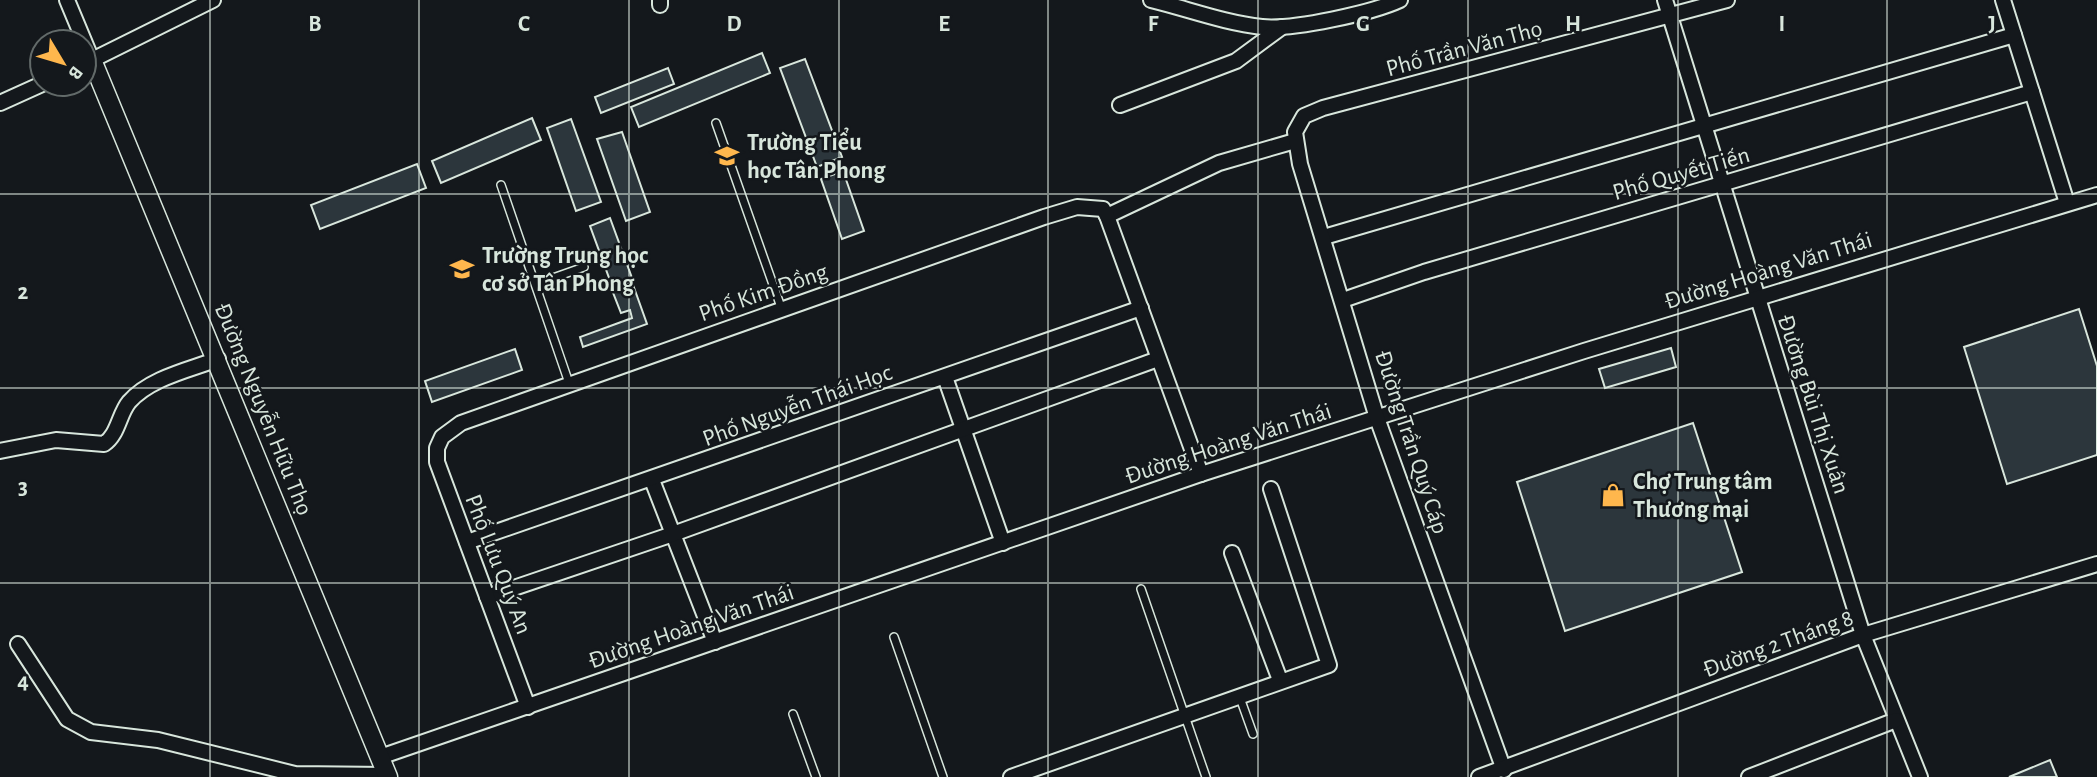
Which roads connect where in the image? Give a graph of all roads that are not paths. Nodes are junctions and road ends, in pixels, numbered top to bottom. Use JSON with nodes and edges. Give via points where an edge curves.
{"nodes":[{"id":1,"x":67,"y":0,"type":"edge"},
{"id":2,"x":213,"y":0,"type":"edge"},
{"id":3,"x":1152,"y":0,"type":"edge"},
{"id":4,"x":1216,"y":0,"type":"edge"},
{"id":5,"x":1401,"y":0,"type":"edge"},
{"id":6,"x":1665,"y":0,"type":"edge"},
{"id":7,"x":1727,"y":0,"type":"edge"},
{"id":8,"x":2003,"y":0,"type":"edge"},
{"id":9,"x":1348,"y":7,"type":"edge"},
{"id":10,"x":1213,"y":15,"type":"junction"},
{"id":11,"x":1670,"y":18,"type":"junction"},
{"id":12,"x":1282,"y":27,"type":"junction"},
{"id":13,"x":76,"y":28,"type":"edge"},
{"id":14,"x":2014,"y":35,"type":"junction"},
{"id":15,"x":98,"y":57,"type":"edge"},
{"id":16,"x":98,"y":85,"type":"edge"},
{"id":17,"x":28,"y":90,"type":"edge"},
{"id":18,"x":2032,"y":92,"type":"junction"},
{"id":19,"x":0,"y":103,"type":"edge"},
{"id":20,"x":1119,"y":105,"type":"dead end"},
{"id":21,"x":716,"y":122,"type":"dead end"},
{"id":22,"x":1298,"y":123,"type":"joint"},
{"id":23,"x":1706,"y":127,"type":"junction"},
{"id":24,"x":1295,"y":141,"type":"junction"},
{"id":25,"x":1724,"y":184,"type":"junction"},
{"id":26,"x":501,"y":185,"type":"dead end"},
{"id":27,"x":2097,"y":195,"type":"edge"},
{"id":28,"x":2067,"y":204,"type":"junction"},
{"id":29,"x":1105,"y":213,"type":"junction"},
{"id":30,"x":1324,"y":237,"type":"junction"},
{"id":31,"x":584,"y":267,"type":"dead end"},
{"id":32,"x":536,"y":284,"type":"junction"},
{"id":33,"x":1756,"y":298,"type":"junction"},
{"id":34,"x":1343,"y":300,"type":"junction"},
{"id":35,"x":1141,"y":308,"type":"junction"},
{"id":36,"x":782,"y":310,"type":"junction"},
{"id":37,"x":218,"y":359,"type":"junction"},
{"id":38,"x":1158,"y":359,"type":"junction"},
{"id":39,"x":945,"y":376,"type":"junction"},
{"id":40,"x":569,"y":383,"type":"junction"},
{"id":41,"x":1377,"y":418,"type":"junction"},
{"id":42,"x":962,"y":430,"type":"junction"},
{"id":43,"x":442,"y":437,"type":"joint"},
{"id":44,"x":0,"y":451,"type":"edge"},
{"id":45,"x":1201,"y":474,"type":"junction"},
{"id":46,"x":652,"y":480,"type":"junction"},
{"id":47,"x":1271,"y":489,"type":"dead end"},
{"id":48,"x":673,"y":534,"type":"junction"},
{"id":49,"x":467,"y":542,"type":"junction"},
{"id":50,"x":1003,"y":543,"type":"junction"},
{"id":51,"x":1232,"y":552,"type":"dead end"},
{"id":52,"x":2097,"y":564,"type":"edge"},
{"id":53,"x":1141,"y":589,"type":"dead end"},
{"id":54,"x":487,"y":597,"type":"junction"},
{"id":55,"x":1863,"y":635,"type":"junction"},
{"id":56,"x":894,"y":637,"type":"dead end"},
{"id":57,"x":715,"y":642,"type":"junction"},
{"id":58,"x":18,"y":644,"type":"dead end"},
{"id":59,"x":1280,"y":680,"type":"junction"},
{"id":60,"x":1239,"y":695,"type":"junction"},
{"id":61,"x":528,"y":707,"type":"junction"},
{"id":62,"x":793,"y":714,"type":"dead end"},
{"id":63,"x":1185,"y":715,"type":"junction"},
{"id":64,"x":1896,"y":720,"type":"junction"},
{"id":65,"x":1253,"y":734,"type":"dead end"},
{"id":66,"x":380,"y":757,"type":"junction"},
{"id":67,"x":1504,"y":770,"type":"junction"},
{"id":68,"x":388,"y":776,"type":"edge"},
{"id":69,"x":816,"y":777,"type":"edge"},
{"id":70,"x":943,"y":777,"type":"edge"},
{"id":71,"x":1012,"y":777,"type":"edge"},
{"id":72,"x":1206,"y":777,"type":"edge"},
{"id":73,"x":1479,"y":777,"type":"edge"},
{"id":74,"x":1749,"y":777,"type":"edge"},
{"id":75,"x":1920,"y":777,"type":"edge"}],
"edges":[{"from":1,"to":13,"type":"street"},
{"from":2,"to":15,"type":"street"},
{"from":3,"to":10,"type":"street"},
{"from":4,"to":10,"type":"street"},
{"from":5,"to":9,"type":"street"},
{"from":6,"to":11,"type":"street","name":"Đường Bùi Thị Xuân"},
{"from":7,"to":11,"type":"street","name":"Phố Trần Văn Thọ"},
{"from":8,"to":14,"type":"street"},
{"from":9,"to":12,"type":"street"},
{"from":10,"to":12,"type":"street","via":[[1244,24]]},
{"from":11,"to":22,"type":"street","name":"Phố Trần Văn Thọ","via":[[1322,108]]},
{"from":11,"to":23,"type":"street","name":"Đường Bùi Thị Xuân"},
{"from":12,"to":20,"type":"street","via":[[1236,61]]},
{"from":14,"to":18,"type":"street"},
{"from":14,"to":23,"type":"street","name":"Phố Quyết Tiến"},
{"from":16,"to":37,"type":"street","name":"Đường Nguyễn Hữu Thọ"},
{"from":17,"to":19,"type":"street"},
{"from":18,"to":25,"type":"street","name":"Phố Quyết Tiến"},
{"from":18,"to":28,"type":"street"},
{"from":21,"to":36,"type":"lane"},
{"from":22,"to":24,"type":"street","name":"Đường Trần Quý Cáp"},
{"from":23,"to":25,"type":"street","name":"Đường Bùi Thị Xuân"},
{"from":23,"to":30,"type":"street","name":"Phố Quyết Tiến"},
{"from":24,"to":29,"type":"street","via":[[1219,163]]},
{"from":24,"to":30,"type":"street","name":"Đường Trần Quý Cáp"},
{"from":25,"to":33,"type":"street","name":"Đường Bùi Thị Xuân"},
{"from":25,"to":34,"type":"street","name":"Phố Quyết Tiến"},
{"from":26,"to":32,"type":"lane"},
{"from":27,"to":28,"type":"street","name":"Đường Hoàng Văn Thái"},
{"from":28,"to":33,"type":"street","name":"Đường Hoàng Văn Thái"},
{"from":29,"to":35,"type":"street"},
{"from":29,"to":36,"type":"street","name":"Phố Kim Đồng","via":[[1077,207]]},
{"from":30,"to":34,"type":"street","name":"Đường Trần Quý Cáp"},
{"from":31,"to":32,"type":"lane"},
{"from":32,"to":40,"type":"lane"},
{"from":33,"to":41,"type":"street","name":"Đường Hoàng Văn Thái"},
{"from":33,"to":55,"type":"street","name":"Đường Bùi Thị Xuân"},
{"from":34,"to":41,"type":"street","name":"Đường Trần Quý Cáp"},
{"from":35,"to":38,"type":"street"},
{"from":35,"to":39,"type":"street","name":"Phố Nguyễn Thái Học"},
{"from":36,"to":40,"type":"street","name":"Phố Kim Đồng"},
{"from":37,"to":44,"type":"street","via":[[137,394],[104,444],[55,440]]},
{"from":37,"to":66,"type":"street","name":"Đường Nguyễn Hữu Thọ"},
{"from":38,"to":42,"type":"street"},
{"from":38,"to":45,"type":"street"},
{"from":39,"to":42,"type":"street"},
{"from":39,"to":46,"type":"street","name":"Phố Nguyễn Thái Học"},
{"from":40,"to":43,"type":"street","name":"Phố Kim Đồng","via":[[461,423]]},
{"from":41,"to":45,"type":"street","name":"Đường Hoàng Văn Thái"},
{"from":41,"to":67,"type":"street","name":"Đường Trần Quý Cáp"},
{"from":42,"to":48,"type":"street"},
{"from":42,"to":50,"type":"street"},
{"from":43,"to":49,"type":"street","name":"Phố Lưu Quý An","via":[[437,463]]},
{"from":45,"to":50,"type":"street","name":"Đường Hoàng Văn Thái"},
{"from":46,"to":48,"type":"street"},
{"from":46,"to":49,"type":"street","name":"Phố Nguyễn Thái Học"},
{"from":47,"to":59,"type":"street","via":[[1329,665]]},
{"from":48,"to":54,"type":"street"},
{"from":48,"to":57,"type":"street"},
{"from":49,"to":54,"type":"street","name":"Phố Lưu Quý An"},
{"from":50,"to":57,"type":"street","name":"Đường Hoàng Văn Thái"},
{"from":51,"to":59,"type":"street"},
{"from":52,"to":55,"type":"street","name":"Đường 2 Tháng 8"},
{"from":53,"to":63,"type":"lane"},
{"from":54,"to":61,"type":"street","name":"Phố Lưu Quý An"},
{"from":55,"to":64,"type":"street","name":"Đường Bùi Thị Xuân"},
{"from":55,"to":67,"type":"street","name":"Đường 2 Tháng 8"},
{"from":56,"to":70,"type":"lane"},
{"from":57,"to":61,"type":"street","name":"Đường Hoàng Văn Thái"},
{"from":58,"to":68,"type":"street","via":[[66,719],[91,732],[158,740],[295,774]]},
{"from":59,"to":60,"type":"street"},
{"from":60,"to":63,"type":"street"},
{"from":60,"to":65,"type":"lane"},
{"from":61,"to":66,"type":"street","name":"Đường Hoàng Văn Thái"},
{"from":62,"to":69,"type":"lane"},
{"from":63,"to":71,"type":"street"},
{"from":63,"to":72,"type":"lane"},
{"from":64,"to":74,"type":"street"},
{"from":64,"to":75,"type":"street","name":"Đường Bùi Thị Xuân"},
{"from":66,"to":68,"type":"street","name":"Đường Nguyễn Hữu Thọ"},
{"from":67,"to":73,"type":"street","name":"Đường 2 Tháng 8"}]}
